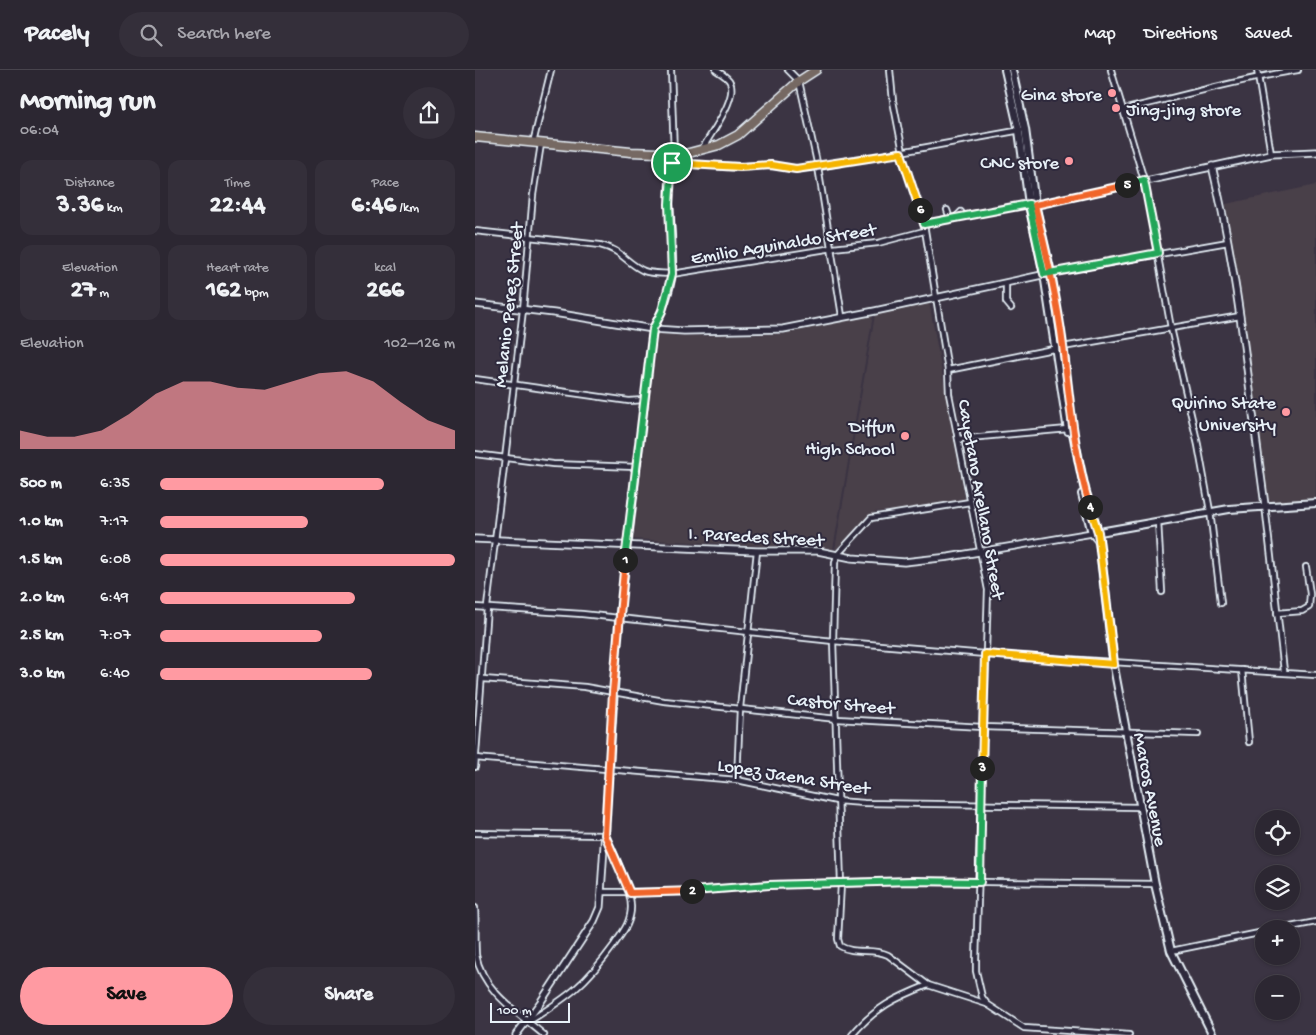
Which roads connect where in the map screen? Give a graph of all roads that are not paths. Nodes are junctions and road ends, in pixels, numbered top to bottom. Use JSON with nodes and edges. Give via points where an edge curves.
{"nodes":[{"id":1,"x":551,"y":70,"type":"edge"},
{"id":2,"x":671,"y":70,"type":"edge"},
{"id":3,"x":715,"y":70,"type":"edge"},
{"id":4,"x":788,"y":70,"type":"edge"},
{"id":5,"x":816,"y":70,"type":"edge"},
{"id":6,"x":890,"y":70,"type":"edge"},
{"id":7,"x":1005,"y":70,"type":"edge"},
{"id":8,"x":1012,"y":70,"type":"edge"},
{"id":9,"x":1111,"y":70,"type":"edge"},
{"id":10,"x":1257,"y":70,"type":"edge"},
{"id":11,"x":1298,"y":70,"type":"edge"},
{"id":12,"x":1259,"y":76,"type":"junction"},
{"id":13,"x":799,"y":81,"type":"junction"},
{"id":14,"x":1121,"y":110,"type":"junction"},
{"id":15,"x":1022,"y":130,"type":"junction"},
{"id":16,"x":475,"y":137,"type":"edge"},
{"id":17,"x":537,"y":144,"type":"junction"},
{"id":18,"x":701,"y":150,"type":"junction"},
{"id":19,"x":902,"y":152,"type":"junction"},
{"id":20,"x":1316,"y":152,"type":"edge"},
{"id":21,"x":674,"y":154,"type":"junction"},
{"id":22,"x":1271,"y":154,"type":"junction"},
{"id":23,"x":672,"y":163,"type":"junction"},
{"id":24,"x":1213,"y":166,"type":"junction"},
{"id":25,"x":818,"y":167,"type":"junction"},
{"id":26,"x":1144,"y":180,"type":"junction"},
{"id":27,"x":1032,"y":204,"type":"junction"},
{"id":28,"x":947,"y":210,"type":"dead end"},
{"id":29,"x":961,"y":212,"type":"dead end"},
{"id":30,"x":952,"y":218,"type":"junction"},
{"id":31,"x":924,"y":224,"type":"junction"},
{"id":32,"x":475,"y":231,"type":"edge"},
{"id":33,"x":924,"y":231,"type":"junction"},
{"id":34,"x":529,"y":238,"type":"junction"},
{"id":35,"x":1227,"y":242,"type":"junction"},
{"id":36,"x":833,"y":248,"type":"junction"},
{"id":37,"x":1158,"y":253,"type":"junction"},
{"id":38,"x":672,"y":274,"type":"junction"},
{"id":39,"x":1047,"y":274,"type":"junction"},
{"id":40,"x":1006,"y":283,"type":"junction"},
{"id":41,"x":935,"y":298,"type":"junction"},
{"id":42,"x":475,"y":304,"type":"edge"},
{"id":43,"x":1011,"y":308,"type":"dead end"},
{"id":44,"x":523,"y":310,"type":"junction"},
{"id":45,"x":842,"y":316,"type":"junction"},
{"id":46,"x":1239,"y":316,"type":"junction"},
{"id":47,"x":1171,"y":328,"type":"junction"},
{"id":48,"x":653,"y":329,"type":"junction"},
{"id":49,"x":1060,"y":348,"type":"junction"},
{"id":50,"x":948,"y":370,"type":"junction"},
{"id":51,"x":475,"y":379,"type":"edge"},
{"id":52,"x":514,"y":384,"type":"junction"},
{"id":53,"x":644,"y":400,"type":"junction"},
{"id":54,"x":1070,"y":428,"type":"junction"},
{"id":55,"x":957,"y":439,"type":"junction"},
{"id":56,"x":475,"y":454,"type":"edge"},
{"id":57,"x":505,"y":458,"type":"junction"},
{"id":58,"x":636,"y":467,"type":"junction"},
{"id":59,"x":969,"y":502,"type":"junction"},
{"id":60,"x":1316,"y":503,"type":"edge"},
{"id":61,"x":1265,"y":505,"type":"junction"},
{"id":62,"x":1210,"y":511,"type":"junction"},
{"id":63,"x":1158,"y":521,"type":"junction"},
{"id":64,"x":1096,"y":535,"type":"junction"},
{"id":65,"x":475,"y":539,"type":"edge"},
{"id":66,"x":495,"y":539,"type":"junction"},
{"id":67,"x":627,"y":544,"type":"junction"},
{"id":68,"x":757,"y":550,"type":"junction"},
{"id":69,"x":979,"y":551,"type":"junction"},
{"id":70,"x":837,"y":555,"type":"junction"},
{"id":71,"x":1306,"y":567,"type":"dead end"},
{"id":72,"x":1162,"y":592,"type":"dead end"},
{"id":73,"x":1221,"y":603,"type":"dead end"},
{"id":74,"x":475,"y":606,"type":"edge"},
{"id":75,"x":487,"y":606,"type":"junction"},
{"id":76,"x":1277,"y":613,"type":"junction"},
{"id":77,"x":619,"y":619,"type":"junction"},
{"id":78,"x":749,"y":632,"type":"junction"},
{"id":79,"x":833,"y":642,"type":"junction"},
{"id":80,"x":985,"y":654,"type":"junction"},
{"id":81,"x":1114,"y":664,"type":"junction"},
{"id":82,"x":1242,"y":670,"type":"junction"},
{"id":83,"x":1284,"y":672,"type":"junction"},
{"id":84,"x":1316,"y":675,"type":"edge"},
{"id":85,"x":483,"y":679,"type":"junction"},
{"id":86,"x":613,"y":692,"type":"junction"},
{"id":87,"x":740,"y":708,"type":"junction"},
{"id":88,"x":837,"y":719,"type":"junction"},
{"id":89,"x":983,"y":727,"type":"junction"},
{"id":90,"x":1126,"y":733,"type":"junction"},
{"id":91,"x":1198,"y":734,"type":"dead end"},
{"id":92,"x":1249,"y":742,"type":"dead end"},
{"id":93,"x":475,"y":758,"type":"edge"},
{"id":94,"x":475,"y":766,"type":"edge"},
{"id":95,"x":608,"y":768,"type":"junction"},
{"id":96,"x":737,"y":780,"type":"junction"},
{"id":97,"x":837,"y":801,"type":"junction"},
{"id":98,"x":980,"y":804,"type":"junction"},
{"id":99,"x":1140,"y":807,"type":"junction"},
{"id":100,"x":475,"y":833,"type":"edge"},
{"id":101,"x":605,"y":835,"type":"junction"},
{"id":102,"x":980,"y":882,"type":"junction"},
{"id":103,"x":841,"y":884,"type":"junction"},
{"id":104,"x":1155,"y":884,"type":"junction"},
{"id":105,"x":601,"y":892,"type":"junction"},
{"id":106,"x":630,"y":893,"type":"junction"},
{"id":107,"x":475,"y":911,"type":"edge"},
{"id":108,"x":1316,"y":922,"type":"edge"},
{"id":109,"x":1300,"y":925,"type":"edge"},
{"id":110,"x":1255,"y":934,"type":"edge"},
{"id":111,"x":1171,"y":951,"type":"junction"},
{"id":112,"x":928,"y":985,"type":"junction"},
{"id":113,"x":987,"y":1004,"type":"junction"},
{"id":114,"x":527,"y":1021,"type":"junction"},
{"id":115,"x":1079,"y":1034,"type":"edge"},
{"id":116,"x":516,"y":1035,"type":"edge"},
{"id":117,"x":544,"y":1035,"type":"edge"},
{"id":118,"x":853,"y":1035,"type":"edge"},
{"id":119,"x":1129,"y":1035,"type":"edge"},
{"id":120,"x":1212,"y":1035,"type":"edge"}],
"edges":[{"from":1,"to":17,"type":"street","name":"Melanio Perez Street"},
{"from":2,"to":21,"type":"street"},
{"from":3,"to":18,"type":"street","via":[[729,80],[732,89],[727,107]]},
{"from":4,"to":13,"type":"street"},
{"from":5,"to":13,"type":"main road"},
{"from":6,"to":19,"type":"street","name":"Cayetano Arellano Street"},
{"from":7,"to":15,"type":"main road","name":"Marcos Avenue"},
{"from":8,"to":15,"type":"main road","name":"Marcos Avenue"},
{"from":9,"to":14,"type":"street"},
{"from":10,"to":12,"type":"street"},
{"from":11,"to":12,"type":"street"},
{"from":12,"to":14,"type":"street"},
{"from":12,"to":22,"type":"street"},
{"from":13,"to":18,"type":"main road","via":[[738,135]]},
{"from":13,"to":25,"type":"street"},
{"from":14,"to":26,"type":"street"},
{"from":15,"to":19,"type":"street"},
{"from":15,"to":27,"type":"main road","name":"Marcos Avenue"},
{"from":16,"to":17,"type":"main road"},
{"from":17,"to":21,"type":"main road"},
{"from":17,"to":34,"type":"street","name":"Melanio Perez Street"},
{"from":18,"to":21,"type":"main road"},
{"from":19,"to":25,"type":"street"},
{"from":19,"to":31,"type":"street","name":"Cayetano Arellano Street"},
{"from":20,"to":22,"type":"street"},
{"from":21,"to":23,"type":"street"},
{"from":22,"to":24,"type":"street"},
{"from":23,"to":25,"type":"street","via":[[740,167],[771,165],[796,169]]},
{"from":23,"to":38,"type":"street","via":[[669,204]]},
{"from":24,"to":26,"type":"street"},
{"from":24,"to":35,"type":"street"},
{"from":25,"to":36,"type":"street"},
{"from":26,"to":27,"type":"street","via":[[1113,190]]},
{"from":26,"to":37,"type":"street"},
{"from":27,"to":30,"type":"street"},
{"from":27,"to":39,"type":"main road","name":"Marcos Avenue"},
{"from":28,"to":30,"type":"street"},
{"from":29,"to":30,"type":"street"},
{"from":30,"to":31,"type":"street"},
{"from":31,"to":33,"type":"street","name":"Cayetano Arellano Street"},
{"from":32,"to":34,"type":"street","name":"Emilio Aguinaldo Street"},
{"from":33,"to":36,"type":"street","name":"Emilio Aguinaldo Street","via":[[878,244]]},
{"from":33,"to":41,"type":"street","name":"Cayetano Arellano Street"},
{"from":34,"to":38,"type":"street","name":"Emilio Aguinaldo Street","via":[[611,247],[645,272]]},
{"from":34,"to":44,"type":"street","name":"Melanio Perez Street"},
{"from":35,"to":37,"type":"street"},
{"from":35,"to":46,"type":"street"},
{"from":36,"to":38,"type":"street","name":"Emilio Aguinaldo Street"},
{"from":36,"to":45,"type":"street"},
{"from":37,"to":39,"type":"street"},
{"from":37,"to":47,"type":"street"},
{"from":38,"to":48,"type":"street","via":[[662,311]]},
{"from":39,"to":40,"type":"street"},
{"from":39,"to":49,"type":"main road","name":"Marcos Avenue"},
{"from":40,"to":41,"type":"street"},
{"from":40,"to":43,"type":"street","via":[[1006,302]]},
{"from":41,"to":45,"type":"street"},
{"from":41,"to":50,"type":"street","name":"Cayetano Arellano Street"},
{"from":42,"to":44,"type":"street"},
{"from":44,"to":48,"type":"street"},
{"from":44,"to":52,"type":"street","name":"Melanio Perez Street"},
{"from":45,"to":48,"type":"street","via":[[783,329]]},
{"from":46,"to":47,"type":"street"},
{"from":46,"to":61,"type":"street"},
{"from":47,"to":49,"type":"street"},
{"from":47,"to":62,"type":"street"},
{"from":48,"to":53,"type":"street"},
{"from":49,"to":50,"type":"street"},
{"from":49,"to":54,"type":"main road","name":"Marcos Avenue"},
{"from":50,"to":55,"type":"street","name":"Cayetano Arellano Street"},
{"from":51,"to":52,"type":"street"},
{"from":52,"to":53,"type":"street"},
{"from":52,"to":57,"type":"street","name":"Melanio Perez Street"},
{"from":53,"to":58,"type":"street"},
{"from":54,"to":55,"type":"street"},
{"from":54,"to":64,"type":"main road","name":"Marcos Avenue"},
{"from":55,"to":59,"type":"street","name":"Cayetano Arellano Street"},
{"from":56,"to":57,"type":"street"},
{"from":57,"to":58,"type":"street","via":[[553,464]]},
{"from":57,"to":66,"type":"street","name":"Melanio Perez Street"},
{"from":58,"to":67,"type":"street"},
{"from":59,"to":69,"type":"street","name":"Cayetano Arellano Street"},
{"from":59,"to":70,"type":"street","via":[[871,518]]},
{"from":60,"to":61,"type":"main road"},
{"from":61,"to":62,"type":"main road"},
{"from":61,"to":76,"type":"street"},
{"from":62,"to":63,"type":"main road"},
{"from":62,"to":73,"type":"street"},
{"from":63,"to":64,"type":"main road"},
{"from":63,"to":72,"type":"street"},
{"from":64,"to":69,"type":"street","name":"I. Paredes Street"},
{"from":64,"to":81,"type":"main road","name":"Marcos Avenue"},
{"from":65,"to":66,"type":"street","name":"I. Paredes Street"},
{"from":66,"to":67,"type":"street","name":"I. Paredes Street"},
{"from":66,"to":75,"type":"street","name":"Melanio Perez Street"},
{"from":67,"to":68,"type":"street","name":"I. Paredes Street"},
{"from":67,"to":77,"type":"street"},
{"from":68,"to":70,"type":"street","name":"I. Paredes Street","via":[[817,550]]},
{"from":68,"to":78,"type":"street"},
{"from":69,"to":70,"type":"street","name":"I. Paredes Street","via":[[904,562]]},
{"from":69,"to":80,"type":"street","name":"Cayetano Arellano Street","via":[[988,590]]},
{"from":70,"to":79,"type":"street"},
{"from":71,"to":76,"type":"street","via":[[1309,607]]},
{"from":74,"to":75,"type":"street"},
{"from":75,"to":77,"type":"street"},
{"from":75,"to":85,"type":"street","name":"Melanio Perez Street"},
{"from":76,"to":83,"type":"street"},
{"from":77,"to":78,"type":"street"},
{"from":77,"to":86,"type":"street"},
{"from":78,"to":79,"type":"street"},
{"from":78,"to":87,"type":"street"},
{"from":79,"to":80,"type":"street"},
{"from":79,"to":88,"type":"street"},
{"from":80,"to":81,"type":"street"},
{"from":80,"to":89,"type":"street","name":"Cayetano Arellano Street"},
{"from":81,"to":82,"type":"street"},
{"from":81,"to":90,"type":"main road","name":"Marcos Avenue"},
{"from":82,"to":83,"type":"street"},
{"from":82,"to":92,"type":"street"},
{"from":83,"to":84,"type":"street"},
{"from":85,"to":86,"type":"street","name":"Castor Street"},
{"from":85,"to":93,"type":"street","name":"Melanio Perez Street"},
{"from":86,"to":87,"type":"street","name":"Castor Street","via":[[664,701]]},
{"from":86,"to":95,"type":"street"},
{"from":87,"to":88,"type":"street","name":"Castor Street"},
{"from":87,"to":96,"type":"street"},
{"from":88,"to":89,"type":"street","name":"Castor Street"},
{"from":88,"to":97,"type":"street"},
{"from":89,"to":90,"type":"street","name":"Castor Street"},
{"from":89,"to":98,"type":"street","name":"Cayetano Arellano Street"},
{"from":90,"to":91,"type":"street","name":"Castor Street"},
{"from":90,"to":99,"type":"main road","name":"Marcos Avenue"},
{"from":93,"to":94,"type":"street","name":"Melanio Perez Street"},
{"from":93,"to":95,"type":"street","name":"Lopez Jaena Street"},
{"from":95,"to":96,"type":"street","name":"Lopez Jaena Street"},
{"from":95,"to":101,"type":"street"},
{"from":96,"to":97,"type":"street","name":"Lopez Jaena Street"},
{"from":97,"to":98,"type":"street","name":"Lopez Jaena Street"},
{"from":97,"to":103,"type":"street"},
{"from":98,"to":99,"type":"street","name":"Lopez Jaena Street"},
{"from":98,"to":102,"type":"street","name":"Cayetano Arellano Street"},
{"from":99,"to":104,"type":"main road","name":"Marcos Avenue"},
{"from":100,"to":101,"type":"street"},
{"from":101,"to":105,"type":"street"},
{"from":101,"to":106,"type":"street"},
{"from":102,"to":103,"type":"street"},
{"from":102,"to":104,"type":"street"},
{"from":102,"to":113,"type":"street","name":"Cayetano Arellano Street","via":[[976,971],[982,997]]},
{"from":103,"to":106,"type":"street"},
{"from":103,"to":112,"type":"street","via":[[840,946],[881,951]]},
{"from":104,"to":111,"type":"main road","name":"Marcos Avenue"},
{"from":105,"to":106,"type":"street"},
{"from":105,"to":114,"type":"street","via":[[593,921]]},
{"from":106,"to":114,"type":"street","via":[[631,913],[627,927],[595,970],[567,998]]},
{"from":107,"to":114,"type":"street","via":[[475,952],[484,978]]},
{"from":108,"to":109,"type":"street"},
{"from":110,"to":111,"type":"street"},
{"from":111,"to":120,"type":"main road","name":"Marcos Avenue"},
{"from":112,"to":113,"type":"street"},
{"from":112,"to":118,"type":"street","via":[[883,1005]]},
{"from":113,"to":115,"type":"street","via":[[1023,1028]]},
{"from":114,"to":116,"type":"street"},
{"from":114,"to":117,"type":"street"},
{"from":115,"to":119,"type":"street"}]}
